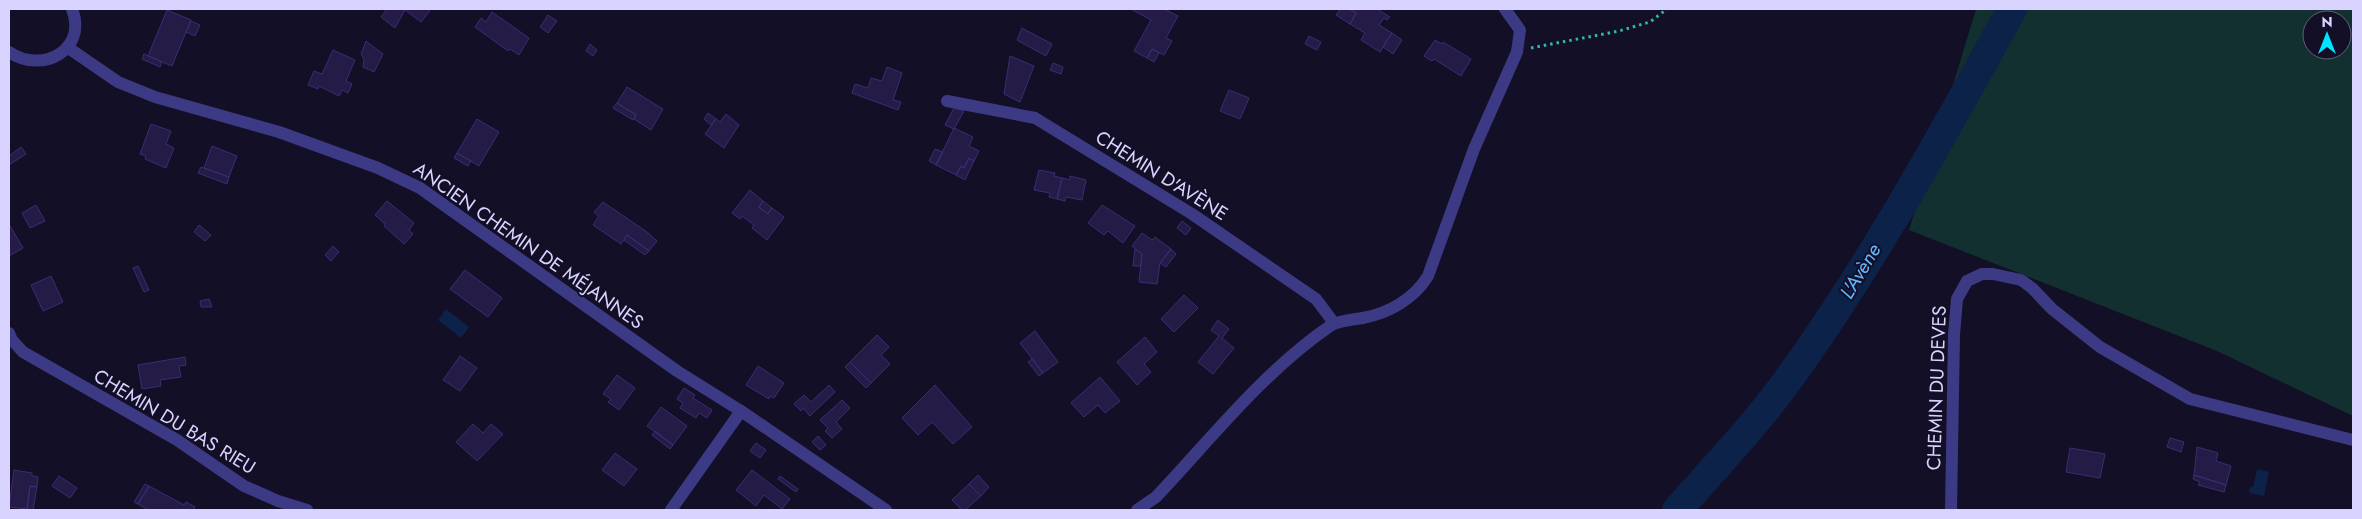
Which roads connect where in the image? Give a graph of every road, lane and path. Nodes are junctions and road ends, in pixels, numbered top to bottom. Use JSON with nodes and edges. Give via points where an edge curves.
{"nodes":[{"id":1,"x":72,"y":9,"type":"edge"},
{"id":2,"x":1505,"y":9,"type":"edge"},
{"id":3,"x":1667,"y":9,"type":"edge"},
{"id":4,"x":67,"y":46,"type":"junction"},
{"id":5,"x":9,"y":52,"type":"edge"},
{"id":6,"x":1517,"y":52,"type":"junction"},
{"id":7,"x":947,"y":101,"type":"dead end"},
{"id":8,"x":1334,"y":323,"type":"junction"},
{"id":9,"x":9,"y":333,"type":"edge"},
{"id":10,"x":741,"y":412,"type":"junction"},
{"id":11,"x":2353,"y":440,"type":"edge"},
{"id":12,"x":307,"y":510,"type":"edge"},
{"id":13,"x":671,"y":510,"type":"edge"},
{"id":14,"x":886,"y":510,"type":"edge"},
{"id":15,"x":1137,"y":510,"type":"edge"},
{"id":16,"x":1952,"y":510,"type":"edge"}],
"edges":[{"from":1,"to":4,"type":"street","via":[[75,25]]},
{"from":2,"to":6,"type":"street","via":[[1520,30]]},
{"from":3,"to":6,"type":"path","via":[[1650,22],[1619,31]]},
{"from":4,"to":5,"type":"street","via":[[57,56],[38,62],[19,59]]},
{"from":4,"to":10,"type":"street","name":"ANCIEN CHEMIN DE MÉJANNES","via":[[118,82],[154,97],[279,132],[378,168],[420,188],[677,371]]},
{"from":6,"to":8,"type":"street","via":[[1474,148],[1428,276],[1420,289],[1391,308]]},
{"from":7,"to":8,"type":"street","name":"CHEMIN D'AVÈNE","via":[[1035,118],[1192,214],[1316,298]]},
{"from":8,"to":15,"type":"street","via":[[1299,347],[1156,497]]},
{"from":9,"to":12,"type":"street","name":"CHEMIN DU BAS RIEU","via":[[23,352],[178,440],[244,486]]},
{"from":10,"to":13,"type":"street"},
{"from":10,"to":14,"type":"street","name":"ANCIEN CHEMIN DE MÉJANNES"},
{"from":11,"to":16,"type":"street","name":"CHEMIN DU DEVES","via":[[2190,399],[2100,347],[2052,310],[2021,280],[1982,274],[1966,281],[1957,299]]}]}
